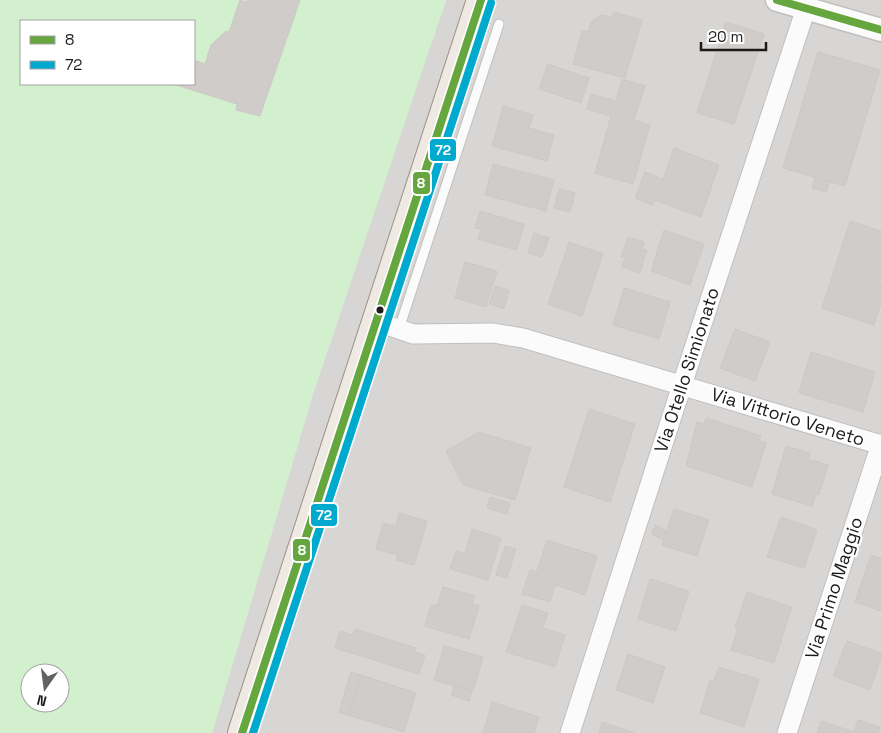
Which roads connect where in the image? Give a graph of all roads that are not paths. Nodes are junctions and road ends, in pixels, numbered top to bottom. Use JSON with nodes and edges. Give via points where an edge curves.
{"nodes":[{"id":1,"x":481,"y":0,"type":"edge"},
{"id":2,"x":777,"y":0,"type":"edge"},
{"id":3,"x":806,"y":8,"type":"junction"},
{"id":4,"x":499,"y":24,"type":"dead end"},
{"id":5,"x":881,"y":30,"type":"edge"},
{"id":6,"x":387,"y":325,"type":"junction"},
{"id":7,"x":682,"y":385,"type":"junction"},
{"id":8,"x":881,"y":444,"type":"edge"},
{"id":9,"x":242,"y":733,"type":"edge"},
{"id":10,"x":570,"y":733,"type":"edge"},
{"id":11,"x":787,"y":733,"type":"edge"}],
"edges":[{"from":1,"to":6,"type":"main road"},
{"from":2,"to":3,"type":"street"},
{"from":3,"to":5,"type":"street"},
{"from":3,"to":7,"type":"street","name":"Via Otello Simionato"},
{"from":4,"to":6,"type":"lane"},
{"from":6,"to":7,"type":"street","name":"Via Vittorio Veneto","via":[[413,334],[493,333],[515,336]]},
{"from":6,"to":9,"type":"main road"},
{"from":7,"to":8,"type":"street","name":"Via Vittorio Veneto"},
{"from":7,"to":10,"type":"street","name":"Via Otello Simionato"},
{"from":8,"to":11,"type":"street","name":"Via Primo Maggio"}]}
